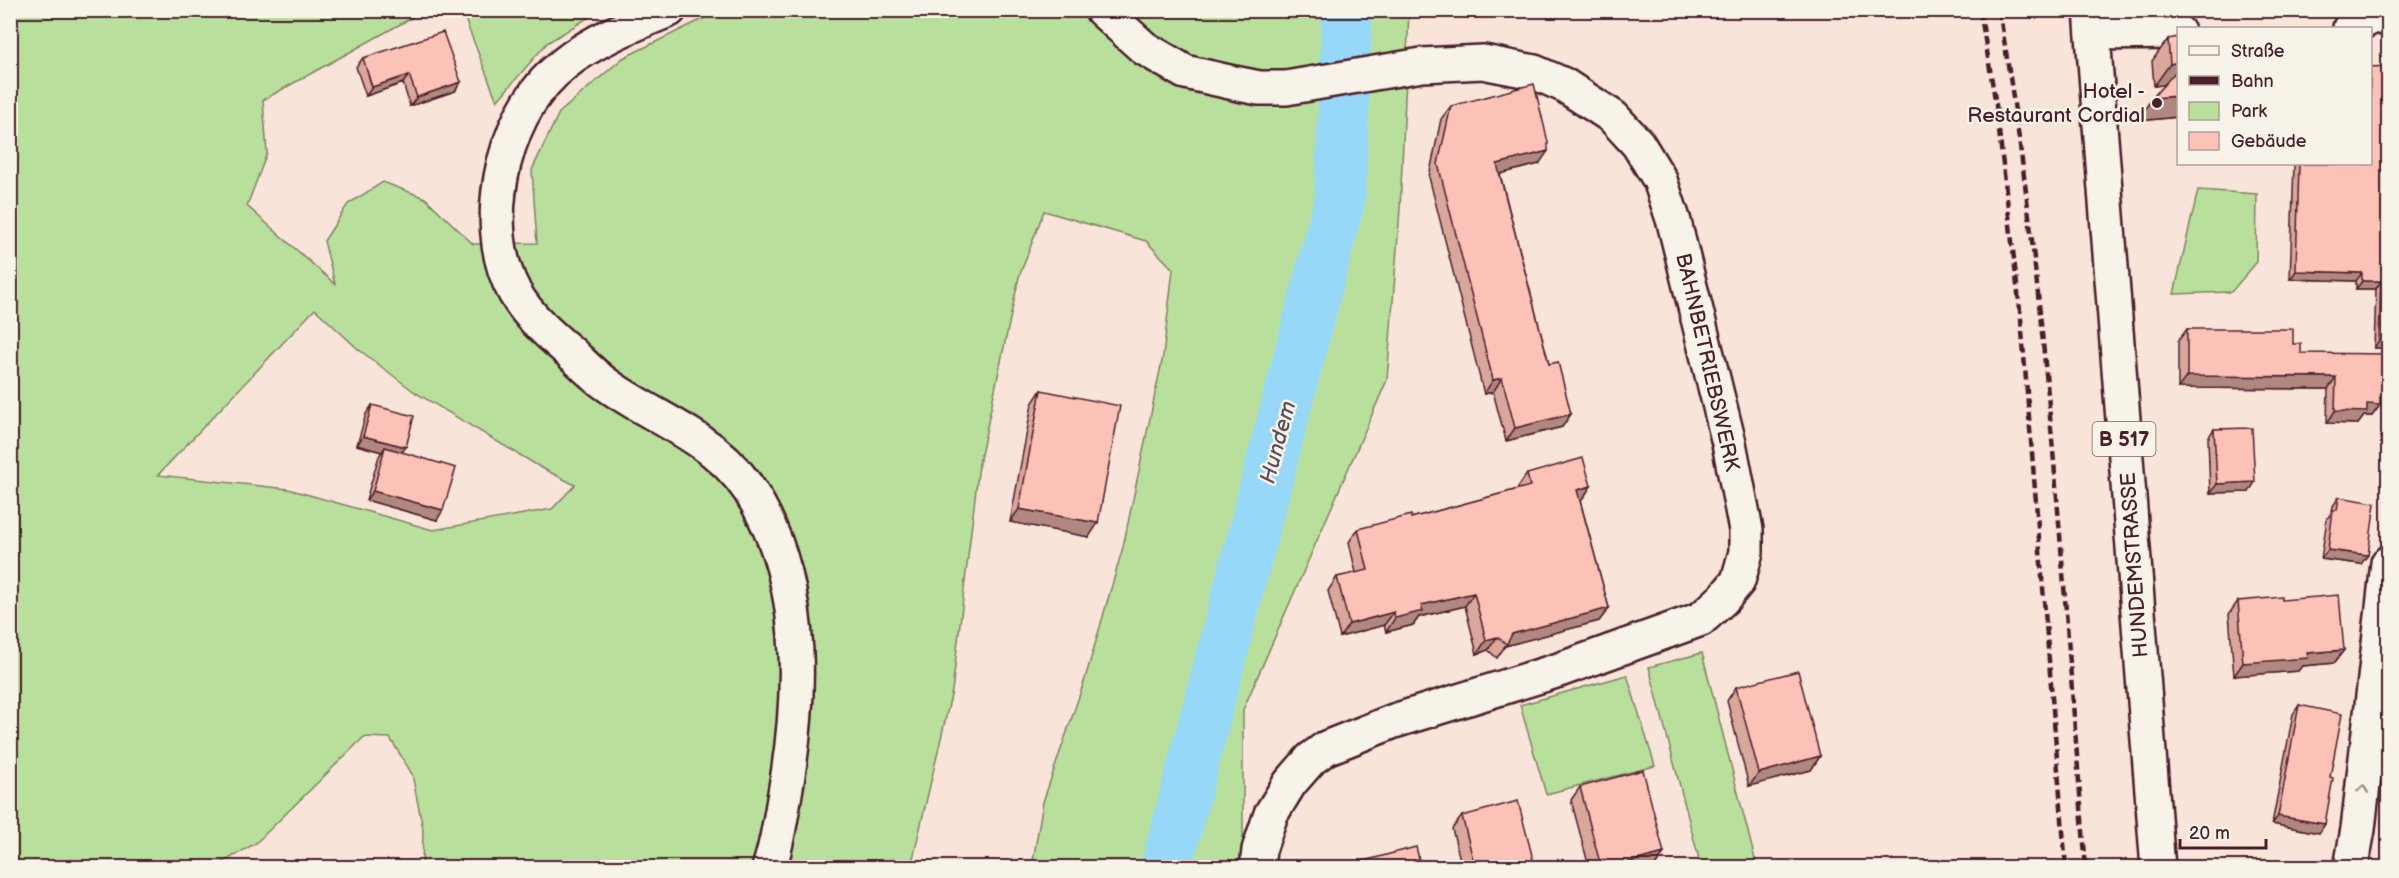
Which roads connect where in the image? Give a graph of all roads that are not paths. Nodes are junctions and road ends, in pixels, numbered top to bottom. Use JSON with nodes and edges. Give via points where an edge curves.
{"nodes":[{"id":1,"x":669,"y":10,"type":"edge"},
{"id":2,"x":1102,"y":10,"type":"edge"},
{"id":3,"x":2385,"y":14,"type":"edge"},
{"id":4,"x":2092,"y":22,"type":"edge"},
{"id":5,"x":2352,"y":27,"type":"edge"},
{"id":6,"x":2177,"y":32,"type":"edge"},
{"id":7,"x":2388,"y":564,"type":"edge"},
{"id":8,"x":769,"y":867,"type":"edge"},
{"id":9,"x":1257,"y":867,"type":"edge"},
{"id":10,"x":2158,"y":867,"type":"edge"},
{"id":11,"x":2350,"y":867,"type":"edge"}],
"edges":[{"from":1,"to":8,"type":"street","via":[[575,54],[538,88],[511,138],[500,179],[499,242],[516,294],[543,329],[606,384],[696,436],[717,454],[748,489],[768,523],[787,581],[795,630],[797,681],[789,772]]},
{"from":2,"to":9,"type":"street","name":"BAHNBETRIEBSWERK","via":[[1144,48],[1185,72],[1234,83],[1286,88],[1422,65],[1484,62],[1534,72],[1564,85],[1613,117],[1638,144],[1660,180],[1674,222],[1729,443],[1746,530],[1746,552],[1738,581],[1701,619],[1558,670],[1395,721],[1326,748],[1290,783],[1271,814]]},
{"from":3,"to":5,"type":"street"},
{"from":4,"to":6,"type":"street"},
{"from":4,"to":10,"type":"street","name":"HUNDEMSTRASSE","number":"B 517"},
{"from":11,"to":7,"type":"street","one_way":true,"via":[[2358,829]]}]}
